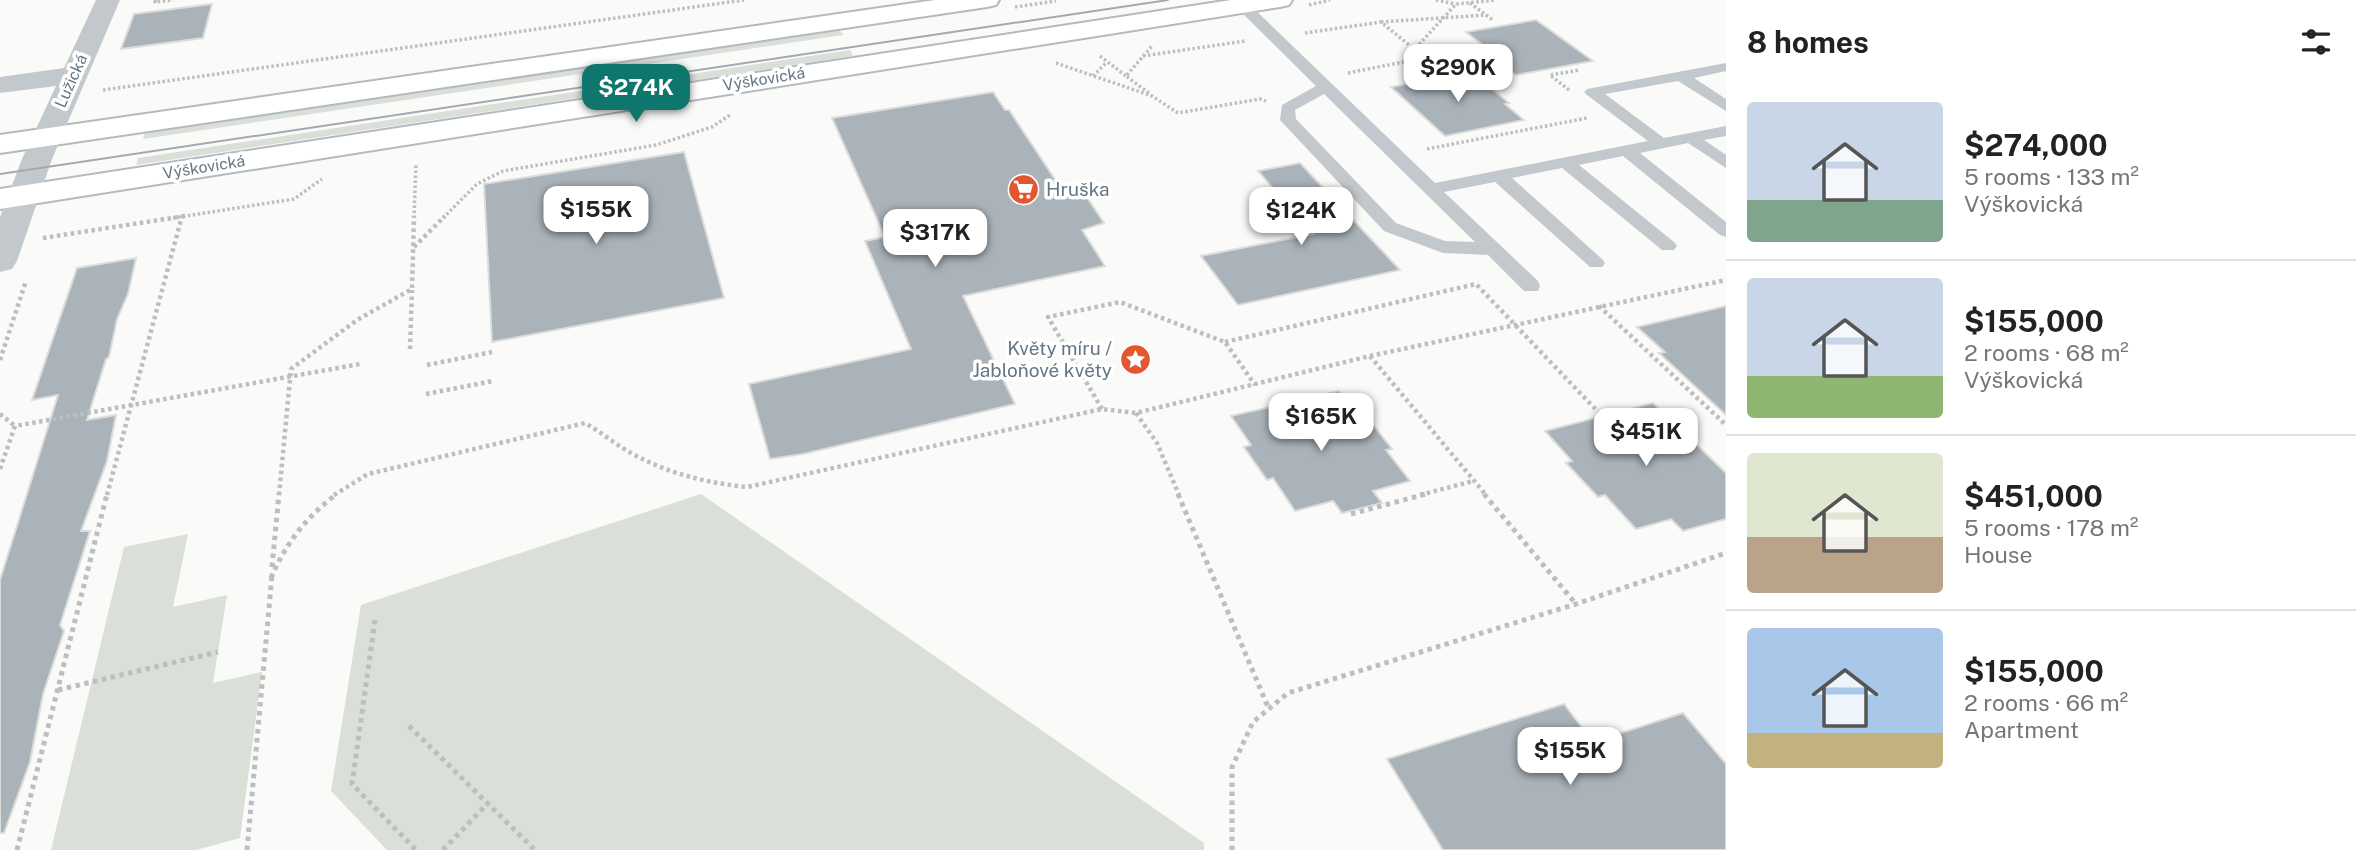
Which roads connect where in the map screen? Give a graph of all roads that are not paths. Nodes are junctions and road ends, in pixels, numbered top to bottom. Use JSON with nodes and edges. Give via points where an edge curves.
{"nodes":[{"id":1,"x":108,"y":0,"type":"edge"},
{"id":2,"x":1280,"y":0,"type":"edge"},
{"id":3,"x":998,"y":4,"type":"edge"},
{"id":4,"x":1242,"y":5,"type":"junction"},
{"id":5,"x":1726,"y":68,"type":"edge"},
{"id":6,"x":73,"y":75,"type":"junction"},
{"id":7,"x":1681,"y":76,"type":"junction"},
{"id":8,"x":1320,"y":83,"type":"junction"},
{"id":9,"x":0,"y":85,"type":"edge"},
{"id":10,"x":1726,"y":106,"type":"edge"},
{"id":11,"x":1726,"y":131,"type":"edge"},
{"id":12,"x":1691,"y":138,"type":"junction"},
{"id":13,"x":0,"y":144,"type":"edge"},
{"id":14,"x":1660,"y":144,"type":"junction"},
{"id":15,"x":41,"y":150,"type":"junction"},
{"id":16,"x":1626,"y":150,"type":"junction"},
{"id":17,"x":1566,"y":163,"type":"junction"},
{"id":18,"x":1726,"y":163,"type":"edge"},
{"id":19,"x":1498,"y":175,"type":"junction"},
{"id":20,"x":1431,"y":189,"type":"junction"},
{"id":21,"x":11,"y":197,"type":"edge"},
{"id":22,"x":1726,"y":231,"type":"edge"},
{"id":23,"x":1668,"y":246,"type":"dead end"},
{"id":24,"x":1493,"y":249,"type":"junction"},
{"id":25,"x":0,"y":261,"type":"edge"},
{"id":26,"x":1596,"y":263,"type":"dead end"},
{"id":27,"x":1531,"y":286,"type":"dead end"}],
"edges":[{"from":1,"to":6,"type":"street","name":"Lužická"},
{"from":2,"to":4,"type":"street","name":"Výškovická"},
{"from":3,"to":15,"type":"street"},
{"from":4,"to":8,"type":"lane"},
{"from":4,"to":21,"type":"street","name":"Výškovická"},
{"from":5,"to":7,"type":"lane"},
{"from":6,"to":9,"type":"street"},
{"from":6,"to":15,"type":"street","name":"Lužická"},
{"from":7,"to":10,"type":"lane"},
{"from":7,"to":14,"type":"lane","via":[[1592,92]]},
{"from":8,"to":20,"type":"lane"},
{"from":8,"to":24,"type":"lane","via":[[1287,108],[1288,120],[1390,226],[1443,247]]},
{"from":11,"to":12,"type":"lane"},
{"from":12,"to":14,"type":"lane"},
{"from":12,"to":18,"type":"lane"},
{"from":13,"to":15,"type":"street"},
{"from":14,"to":16,"type":"lane"},
{"from":15,"to":21,"type":"street","name":"Lužická"},
{"from":16,"to":17,"type":"lane"},
{"from":16,"to":22,"type":"lane"},
{"from":17,"to":19,"type":"lane"},
{"from":17,"to":23,"type":"lane"},
{"from":19,"to":20,"type":"lane"},
{"from":19,"to":26,"type":"lane"},
{"from":20,"to":24,"type":"lane"},
{"from":21,"to":25,"type":"street","name":"Lužická"},
{"from":24,"to":27,"type":"lane"}]}
